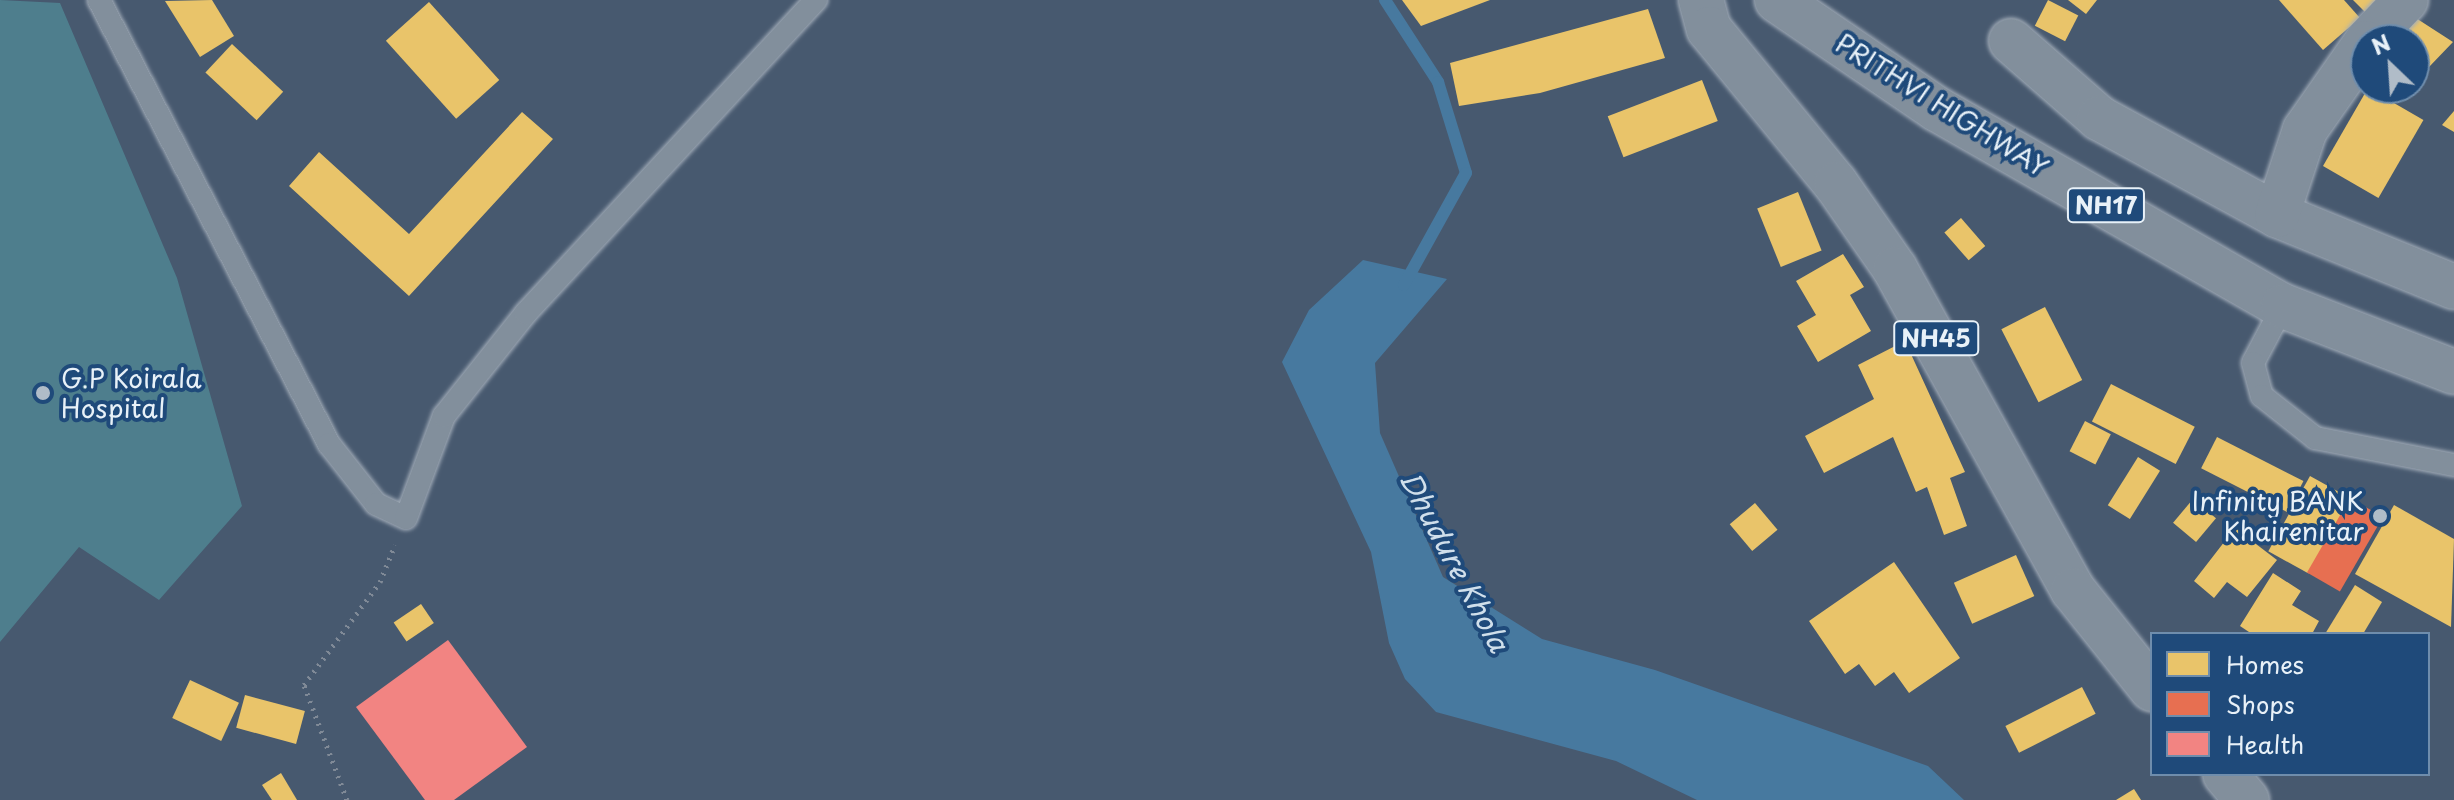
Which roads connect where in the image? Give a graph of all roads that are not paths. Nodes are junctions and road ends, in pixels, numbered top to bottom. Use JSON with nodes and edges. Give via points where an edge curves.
{"nodes":[{"id":1,"x":99,"y":0,"type":"edge"},
{"id":2,"x":816,"y":0,"type":"edge"},
{"id":3,"x":1701,"y":0,"type":"edge"},
{"id":4,"x":1777,"y":0,"type":"edge"},
{"id":5,"x":2406,"y":0,"type":"edge"},
{"id":6,"x":2383,"y":24,"type":"edge"},
{"id":7,"x":2011,"y":41,"type":"dead end"},
{"id":8,"x":2350,"y":65,"type":"edge"},
{"id":9,"x":2277,"y":215,"type":"junction"},
{"id":10,"x":2454,"y":287,"type":"edge"},
{"id":11,"x":2283,"y":306,"type":"junction"},
{"id":12,"x":2454,"y":372,"type":"edge"},
{"id":13,"x":2454,"y":465,"type":"edge"},
{"id":14,"x":2150,"y":686,"type":"edge"},
{"id":15,"x":2227,"y":776,"type":"edge"},
{"id":16,"x":2247,"y":800,"type":"edge"}],
"edges":[{"from":1,"to":2,"type":"lane","via":[[329,444],[376,504],[406,518],[444,416],[526,313]]},
{"from":3,"to":14,"type":"main road","number":"NH45","via":[[1709,29],[1836,184],[1895,269],[2073,590]]},
{"from":4,"to":11,"type":"main road","name":"PRITHVI HIGHWAY","number":"NH17","via":[[1937,109]]},
{"from":5,"to":6,"type":"main road"},
{"from":7,"to":9,"type":"main road","via":[[2099,118]]},
{"from":8,"to":9,"type":"main road","via":[[2305,130]]},
{"from":9,"to":10,"type":"main road"},
{"from":11,"to":12,"type":"main road","name":"PRITHVI HIGHWAY","number":"NH17"},
{"from":11,"to":13,"type":"lane","via":[[2253,363],[2262,396],[2315,438]]},
{"from":15,"to":16,"type":"main road"}]}
